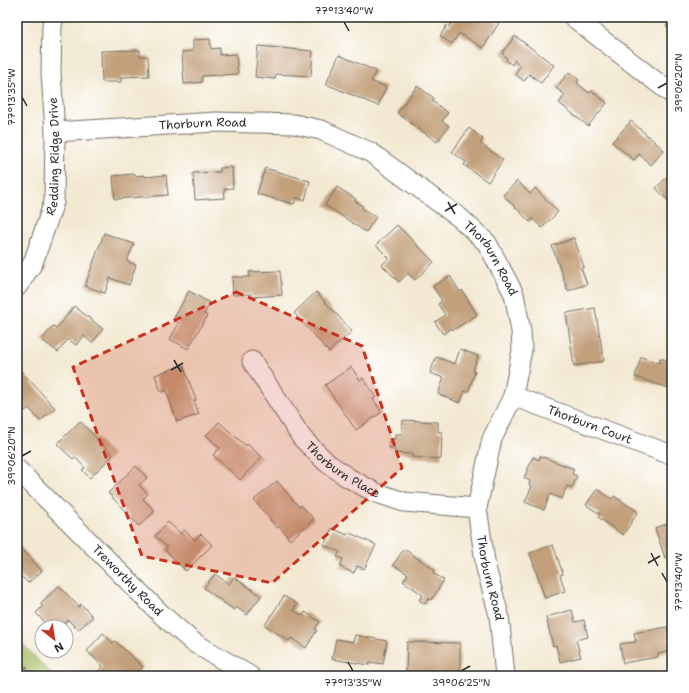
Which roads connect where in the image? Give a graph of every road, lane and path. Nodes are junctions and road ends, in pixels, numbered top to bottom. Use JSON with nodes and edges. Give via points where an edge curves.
{"nodes":[{"id":1,"x":54,"y":17,"type":"edge"},
{"id":2,"x":573,"y":17,"type":"edge"},
{"id":3,"x":672,"y":94,"type":"edge"},
{"id":4,"x":55,"y":132,"type":"junction"},
{"id":5,"x":17,"y":287,"type":"edge"},
{"id":6,"x":252,"y":362,"type":"dead end"},
{"id":7,"x":513,"y":396,"type":"junction"},
{"id":8,"x":666,"y":454,"type":"dead end"},
{"id":9,"x":17,"y":469,"type":"edge"},
{"id":10,"x":477,"y":508,"type":"junction"},
{"id":11,"x":17,"y":658,"type":"edge"},
{"id":12,"x":22,"y":663,"type":"junction"},
{"id":13,"x":17,"y":668,"type":"edge"},
{"id":14,"x":34,"y":676,"type":"edge"},
{"id":15,"x":250,"y":676,"type":"edge"},
{"id":16,"x":505,"y":676,"type":"edge"}],
"edges":[{"from":1,"to":4,"type":"street","name":"Redding Ridge Drive","via":[[51,72]]},
{"from":2,"to":3,"type":"street"},
{"from":4,"to":5,"type":"street","name":"Redding Ridge Drive","via":[[54,202],[33,263]]},
{"from":4,"to":7,"type":"street","name":"Thorburn Road","via":[[216,122],[294,124],[321,130],[370,152],[460,218],[487,243],[514,294],[521,331],[522,350]]},
{"from":6,"to":10,"type":"street","name":"Thorburn Place","via":[[302,438],[326,462],[347,477],[374,492],[404,502]]},
{"from":7,"to":8,"type":"street","name":"Thorburn Court"},
{"from":7,"to":10,"type":"street","name":"Thorburn Road","via":[[492,440]]},
{"from":9,"to":15,"type":"street","name":"Treworthy Road","via":[[162,615],[193,642]]},
{"from":10,"to":16,"type":"street","name":"Thorburn Road","via":[[486,568],[499,615]]},
{"from":11,"to":12,"type":"path"},
{"from":12,"to":13,"type":"path"},
{"from":12,"to":14,"type":"path"}]}
